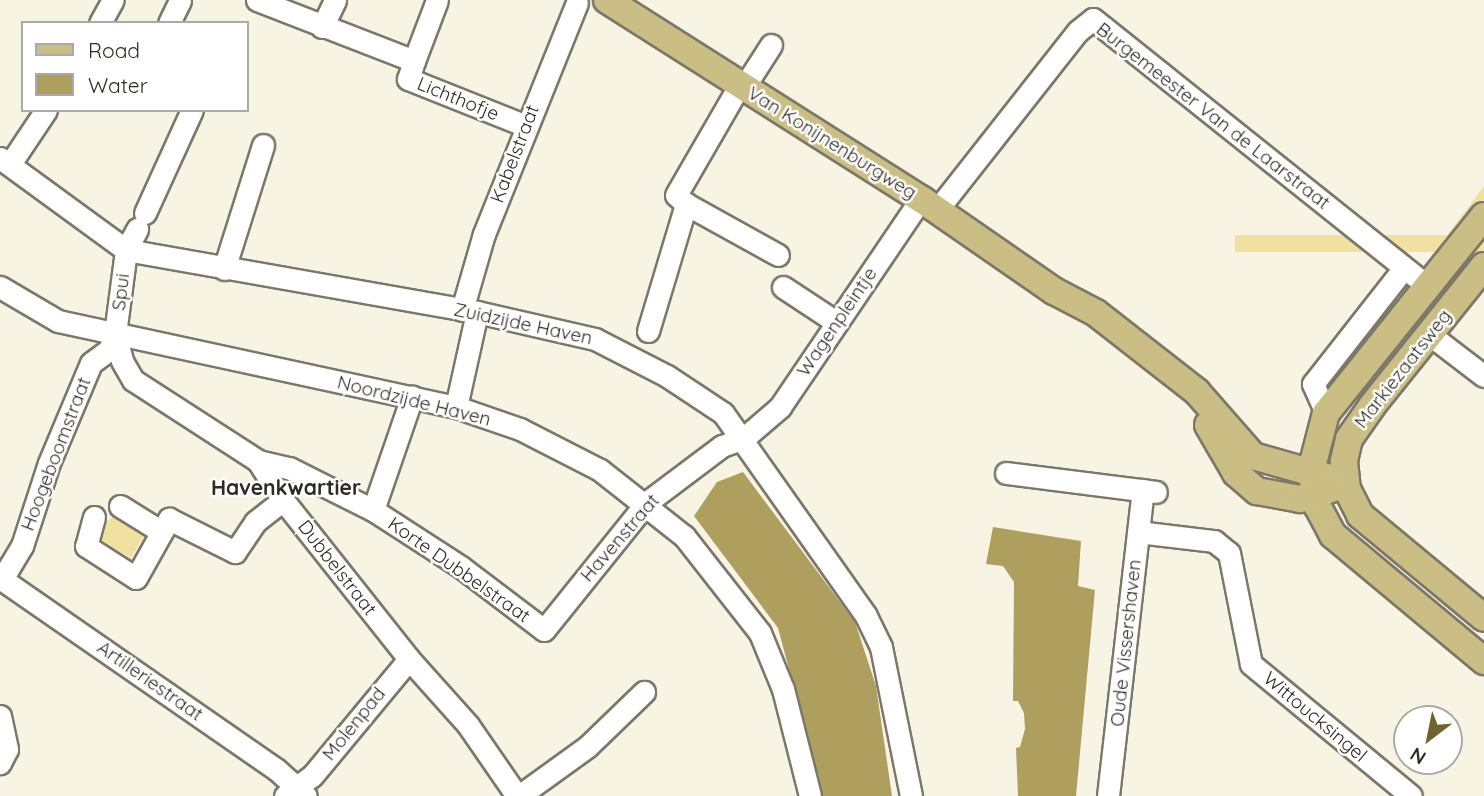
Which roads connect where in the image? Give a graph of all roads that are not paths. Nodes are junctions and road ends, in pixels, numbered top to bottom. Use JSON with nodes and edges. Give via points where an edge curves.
{"nodes":[{"id":1,"x":113,"y":0,"type":"edge"},
{"id":2,"x":180,"y":0,"type":"edge"},
{"id":3,"x":257,"y":0,"type":"edge"},
{"id":4,"x":335,"y":0,"type":"edge"},
{"id":5,"x":437,"y":0,"type":"edge"},
{"id":6,"x":607,"y":0,"type":"edge"},
{"id":7,"x":577,"y":3,"type":"dead end"},
{"id":8,"x":101,"y":21,"type":"edge"},
{"id":9,"x":170,"y":21,"type":"edge"},
{"id":10,"x":322,"y":27,"type":"junction"},
{"id":11,"x":771,"y":45,"type":"dead end"},
{"id":12,"x":414,"y":61,"type":"junction"},
{"id":13,"x":742,"y":86,"type":"junction"},
{"id":14,"x":44,"y":112,"type":"edge"},
{"id":15,"x":191,"y":112,"type":"edge"},
{"id":16,"x":526,"y":126,"type":"junction"},
{"id":17,"x":264,"y":145,"type":"dead end"},
{"id":18,"x":5,"y":161,"type":"edge"},
{"id":19,"x":686,"y":204,"type":"junction"},
{"id":20,"x":929,"y":204,"type":"junction"},
{"id":21,"x":1484,"y":216,"type":"edge"},
{"id":22,"x":126,"y":250,"type":"junction"},
{"id":23,"x":778,"y":255,"type":"dead end"},
{"id":24,"x":1484,"y":266,"type":"edge"},
{"id":25,"x":1404,"y":268,"type":"junction"},
{"id":26,"x":224,"y":270,"type":"junction"},
{"id":27,"x":0,"y":286,"type":"edge"},
{"id":28,"x":1427,"y":286,"type":"junction"},
{"id":29,"x":783,"y":287,"type":"dead end"},
{"id":30,"x":470,"y":311,"type":"junction"},
{"id":31,"x":836,"y":322,"type":"junction"},
{"id":32,"x":648,"y":331,"type":"dead end"},
{"id":33,"x":115,"y":334,"type":"junction"},
{"id":34,"x":1429,"y":334,"type":"junction"},
{"id":35,"x":1484,"y":376,"type":"edge"},
{"id":36,"x":412,"y":397,"type":"junction"},
{"id":37,"x":456,"y":407,"type":"junction"},
{"id":38,"x":1326,"y":413,"type":"junction"},
{"id":39,"x":744,"y":438,"type":"junction"},
{"id":40,"x":258,"y":461,"type":"junction"},
{"id":41,"x":1006,"y":472,"type":"dead end"},
{"id":42,"x":1345,"y":482,"type":"junction"},
{"id":43,"x":1313,"y":484,"type":"junction"},
{"id":44,"x":283,"y":499,"type":"junction"},
{"id":45,"x":646,"y":503,"type":"junction"},
{"id":46,"x":120,"y":506,"type":"dead end"},
{"id":47,"x":373,"y":510,"type":"junction"},
{"id":48,"x":94,"y":517,"type":"dead end"},
{"id":49,"x":162,"y":532,"type":"junction"},
{"id":50,"x":1138,"y":532,"type":"junction"},
{"id":51,"x":1,"y":579,"type":"edge"},
{"id":52,"x":1484,"y":618,"type":"edge"},
{"id":53,"x":544,"y":630,"type":"joint"},
{"id":54,"x":408,"y":659,"type":"junction"},
{"id":55,"x":1484,"y":661,"type":"edge"},
{"id":56,"x":643,"y":692,"type":"dead end"},
{"id":57,"x":0,"y":716,"type":"edge"},
{"id":58,"x":0,"y":763,"type":"edge"},
{"id":59,"x":297,"y":793,"type":"edge"},
{"id":60,"x":518,"y":796,"type":"edge"},
{"id":61,"x":810,"y":796,"type":"edge"},
{"id":62,"x":911,"y":796,"type":"edge"},
{"id":63,"x":1108,"y":796,"type":"edge"},
{"id":64,"x":1411,"y":796,"type":"edge"}],
"edges":[{"from":1,"to":8,"type":"street"},
{"from":2,"to":9,"type":"street"},
{"from":3,"to":10,"type":"street"},
{"from":4,"to":10,"type":"street"},
{"from":5,"to":12,"type":"street"},
{"from":6,"to":13,"type":"main road","name":"Van Konijnenburgweg"},
{"from":7,"to":16,"type":"street","name":"Kabelstraat"},
{"from":10,"to":12,"type":"street"},
{"from":11,"to":13,"type":"street"},
{"from":12,"to":16,"type":"street","name":"Lichthofje","via":[[408,79]]},
{"from":13,"to":19,"type":"street","via":[[676,195]]},
{"from":13,"to":20,"type":"main road","name":"Van Konijnenburgweg"},
{"from":14,"to":18,"type":"street"},
{"from":15,"to":22,"type":"street"},
{"from":16,"to":30,"type":"street","name":"Kabelstraat","via":[[484,234]]},
{"from":17,"to":26,"type":"street"},
{"from":18,"to":22,"type":"street","name":"Zuidzijde Haven"},
{"from":19,"to":23,"type":"street"},
{"from":19,"to":32,"type":"street"},
{"from":20,"to":25,"type":"street","name":"Burgemeester Van de Laarstraat","via":[[1093,19]]},
{"from":20,"to":31,"type":"street","name":"Wagenpleintje"},
{"from":20,"to":43,"type":"main road","name":"Van Konijnenburgweg","via":[[1054,291],[1087,325],[1195,410],[1249,486],[1282,499]]},
{"from":21,"to":28,"type":"main road","name":"Markiezaatsweg"},
{"from":22,"to":26,"type":"street","name":"Zuidzijde Haven"},
{"from":22,"to":33,"type":"street","name":"Spui"},
{"from":24,"to":34,"type":"main road","name":"Markiezaatsweg"},
{"from":25,"to":28,"type":"street","name":"Burgemeester Van de Laarstraat"},
{"from":25,"to":38,"type":"street","name":"Markiezaatsweg","via":[[1313,384]]},
{"from":26,"to":30,"type":"street","name":"Zuidzijde Haven"},
{"from":27,"to":33,"type":"street","name":"Noordzijde Haven","via":[[58,321]]},
{"from":28,"to":38,"type":"main road","name":"Markiezaatsweg"},
{"from":29,"to":31,"type":"street"},
{"from":30,"to":37,"type":"street","name":"Kabelstraat"},
{"from":30,"to":39,"type":"street","name":"Zuidzijde Haven","via":[[607,344],[723,413]]},
{"from":31,"to":39,"type":"street","name":"Wagenpleintje","via":[[780,407]]},
{"from":33,"to":36,"type":"street","name":"Noordzijde Haven"},
{"from":33,"to":40,"type":"street","name":"Dubbelstraat","via":[[133,380]]},
{"from":33,"to":51,"type":"street","name":"Hoogeboomstraat","via":[[109,350],[91,363],[49,463],[22,546]]},
{"from":34,"to":35,"type":"street"},
{"from":34,"to":42,"type":"main road","name":"Markiezaatsweg","via":[[1352,434],[1345,453]]},
{"from":36,"to":37,"type":"street","name":"Noordzijde Haven"},
{"from":36,"to":47,"type":"street"},
{"from":37,"to":45,"type":"street","name":"Noordzijde Haven","via":[[555,445]]},
{"from":38,"to":43,"type":"main road","name":"Markiezaatsweg"},
{"from":39,"to":45,"type":"street","name":"Havenstraat","via":[[686,461]]},
{"from":39,"to":62,"type":"street","name":"Zuidzijde Haven","via":[[866,615],[881,647]]},
{"from":40,"to":44,"type":"street","name":"Dubbelstraat"},
{"from":40,"to":47,"type":"street","name":"Korte Dubbelstraat","via":[[289,468]]},
{"from":41,"to":50,"type":"street","name":"Oude Vissershaven","via":[[1150,491]]},
{"from":42,"to":43,"type":"main road","name":"Van Konijnenburgweg"},
{"from":42,"to":52,"type":"main road","via":[[1354,507],[1368,524]]},
{"from":43,"to":55,"type":"main road","via":[[1327,526],[1347,550]]},
{"from":44,"to":49,"type":"street","via":[[255,522],[235,552],[169,519]]},
{"from":44,"to":54,"type":"street","name":"Dubbelstraat"},
{"from":45,"to":53,"type":"street","name":"Havenstraat"},
{"from":45,"to":61,"type":"street","name":"Noordzijde Haven","via":[[684,536],[760,633],[783,689]]},
{"from":46,"to":49,"type":"street"},
{"from":47,"to":53,"type":"street","name":"Korte Dubbelstraat","via":[[461,567]]},
{"from":48,"to":49,"type":"street","via":[[86,546],[136,578]]},
{"from":50,"to":63,"type":"street","name":"Oude Vissershaven"},
{"from":50,"to":64,"type":"street","name":"Wittoucksingel","via":[[1214,541],[1230,553],[1251,664]]},
{"from":51,"to":59,"type":"street","name":"Artilleriestraat"},
{"from":54,"to":59,"type":"street","name":"Molenpad"},
{"from":54,"to":60,"type":"street","name":"Dubbelstraat","via":[[468,725]]},
{"from":56,"to":60,"type":"street","via":[[588,746]]},
{"from":57,"to":58,"type":"street","via":[[7,749]]}]}
